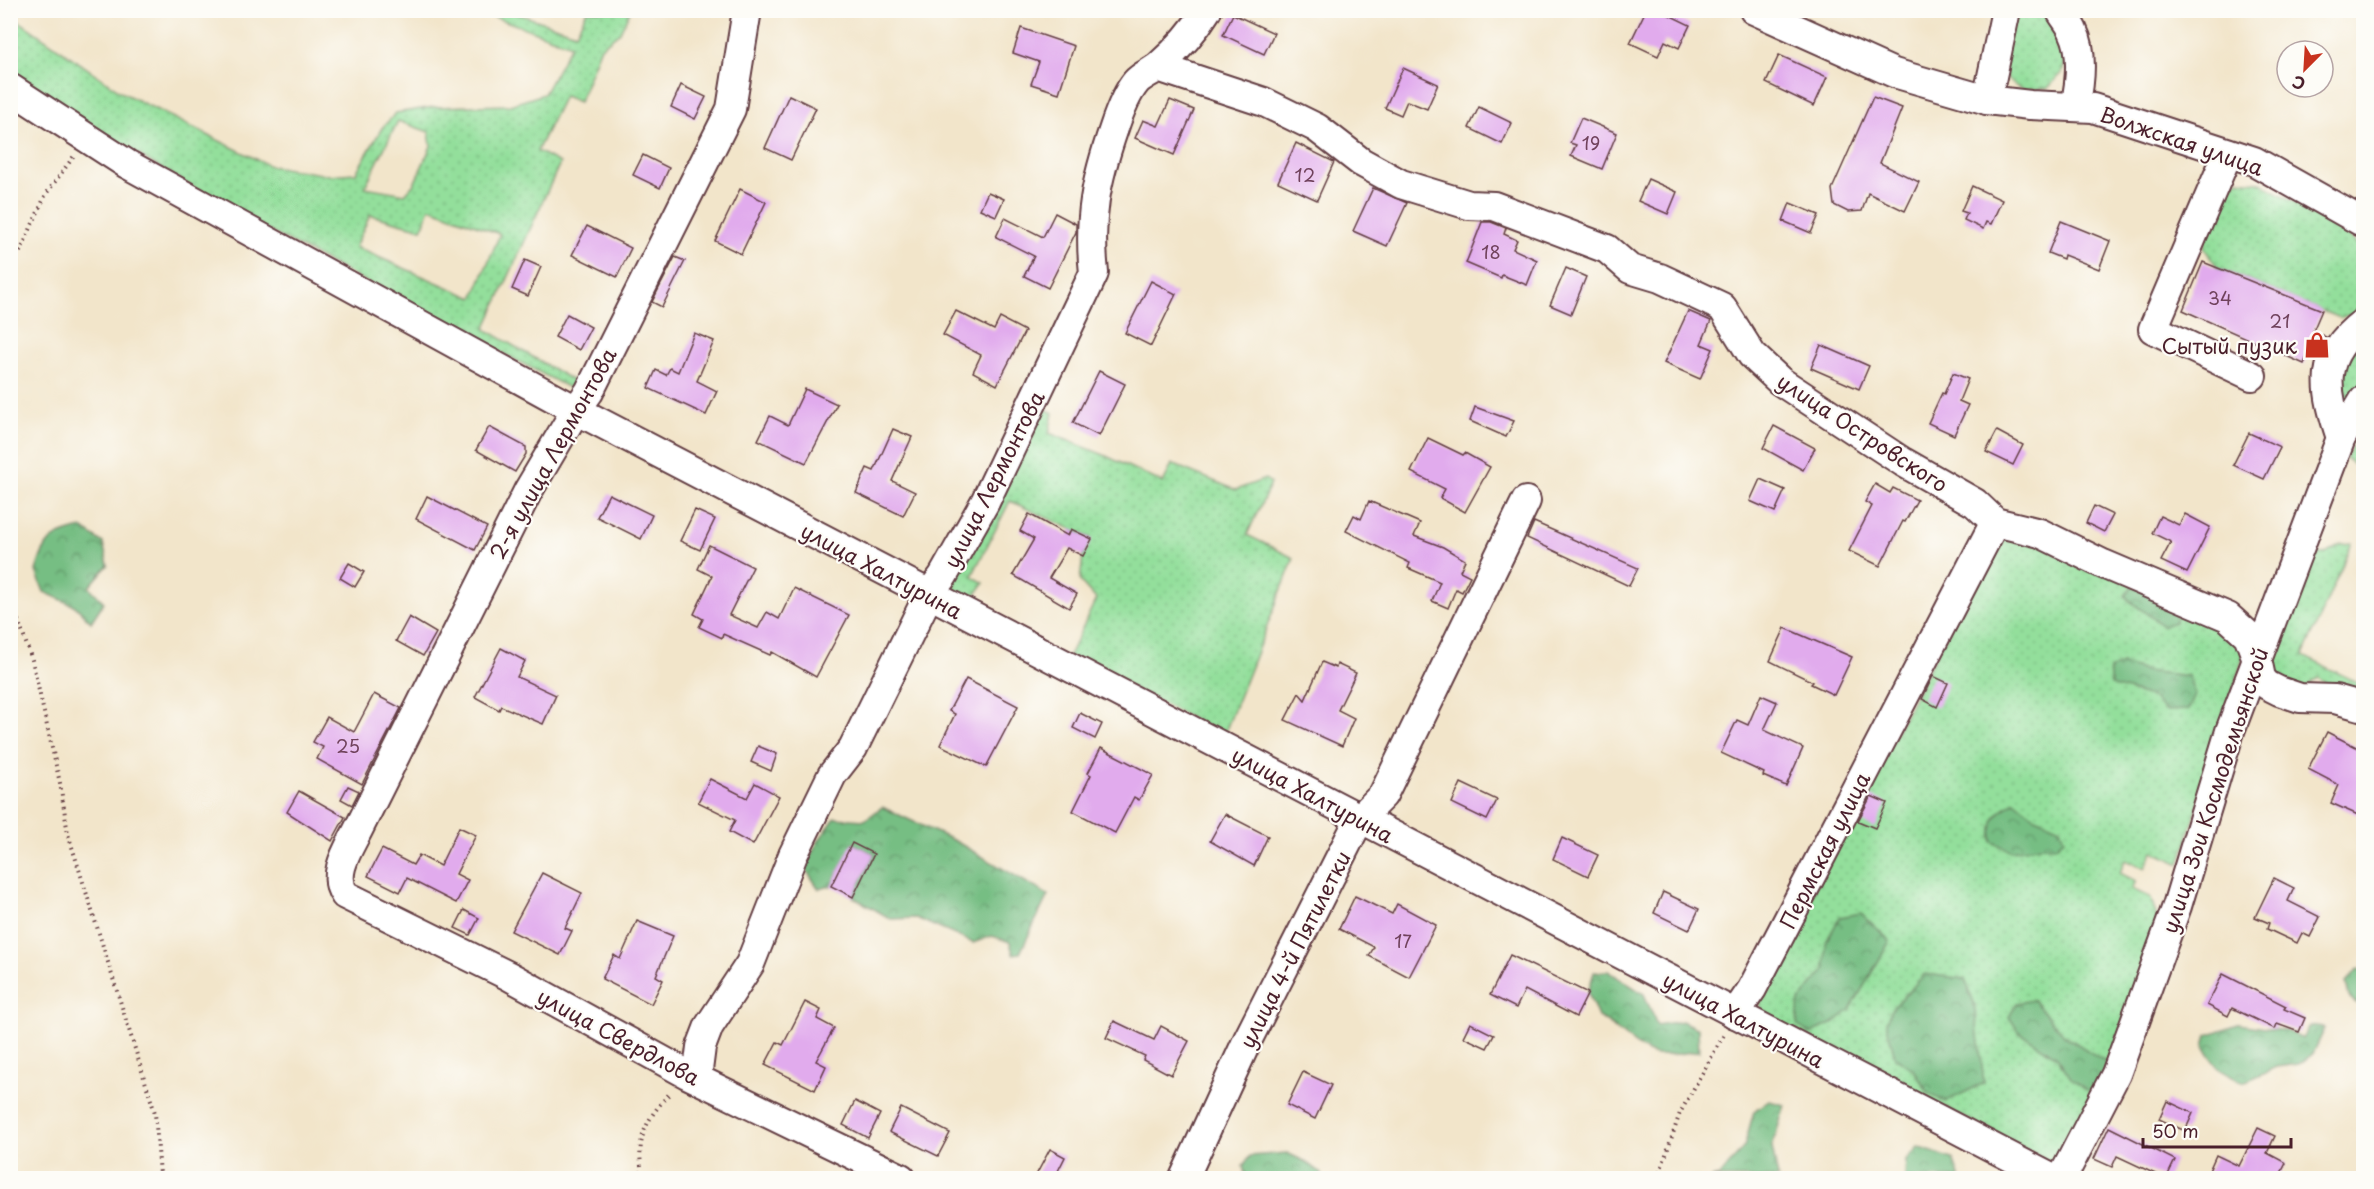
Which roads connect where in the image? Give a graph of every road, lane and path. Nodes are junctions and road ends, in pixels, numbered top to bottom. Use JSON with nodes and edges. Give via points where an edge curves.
{"nodes":[{"id":1,"x":747,"y":10,"type":"edge"},
{"id":2,"x":1207,"y":10,"type":"edge"},
{"id":3,"x":1754,"y":10,"type":"edge"},
{"id":4,"x":2006,"y":10,"type":"edge"},
{"id":5,"x":2060,"y":10,"type":"edge"},
{"id":6,"x":1158,"y":67,"type":"junction"},
{"id":7,"x":10,"y":88,"type":"edge"},
{"id":8,"x":1987,"y":100,"type":"junction"},
{"id":9,"x":2075,"y":107,"type":"junction"},
{"id":10,"x":88,"y":138,"type":"junction"},
{"id":11,"x":2228,"y":153,"type":"junction"},
{"id":12,"x":2364,"y":223,"type":"edge"},
{"id":13,"x":10,"y":267,"type":"edge"},
{"id":14,"x":2364,"y":322,"type":"edge"},
{"id":15,"x":2252,"y":376,"type":"dead end"},
{"id":16,"x":2364,"y":400,"type":"edge"},
{"id":17,"x":576,"y":410,"type":"junction"},
{"id":18,"x":2341,"y":438,"type":"junction"},
{"id":19,"x":1526,"y":501,"type":"dead end"},
{"id":20,"x":1995,"y":522,"type":"junction"},
{"id":21,"x":929,"y":594,"type":"junction"},
{"id":22,"x":10,"y":597,"type":"edge"},
{"id":23,"x":2257,"y":658,"type":"junction"},
{"id":24,"x":2364,"y":707,"type":"edge"},
{"id":25,"x":1360,"y":818,"type":"junction"},
{"id":26,"x":340,"y":889,"type":"joint"},
{"id":27,"x":1735,"y":1014,"type":"junction"},
{"id":28,"x":692,"y":1076,"type":"junction"},
{"id":29,"x":164,"y":1179,"type":"edge"},
{"id":30,"x":643,"y":1179,"type":"edge"},
{"id":31,"x":900,"y":1179,"type":"edge"},
{"id":32,"x":1184,"y":1179,"type":"edge"},
{"id":33,"x":1658,"y":1179,"type":"edge"},
{"id":34,"x":2051,"y":1179,"type":"edge"},
{"id":35,"x":2062,"y":1179,"type":"edge"}],
"edges":[{"from":1,"to":17,"type":"street","name":"2-я улица Лермонтова","via":[[731,109],[589,392]]},
{"from":2,"to":6,"type":"street","name":"улица Лермонтова","via":[[1192,33]]},
{"from":3,"to":8,"type":"street","name":"Волжская улица","via":[[1894,73]]},
{"from":4,"to":8,"type":"street"},
{"from":5,"to":9,"type":"street","via":[[2074,32],[2078,52],[2081,80]]},
{"from":6,"to":20,"type":"street","name":"улица Островского","via":[[1264,102],[1317,128],[1360,162],[1401,184],[1468,205],[1494,206],[1607,249],[1630,269],[1660,278],[1722,308],[1752,355],[1780,381],[1903,462],[1975,503]]},
{"from":6,"to":21,"type":"street","name":"улица Лермонтова","via":[[1136,81],[1120,112],[1099,173],[1092,205],[1094,273],[985,502]]},
{"from":7,"to":10,"type":"street","name":"улица Халтурина"},
{"from":8,"to":9,"type":"street","name":"Волжская улица"},
{"from":9,"to":11,"type":"street","name":"Волжская улица","via":[[2092,108]]},
{"from":10,"to":13,"type":"path","via":[[46,194]]},
{"from":10,"to":17,"type":"street","name":"улица Халтурина","via":[[128,164]]},
{"from":11,"to":12,"type":"street","name":"Волжская улица","via":[[2254,161]]},
{"from":11,"to":15,"type":"street","via":[[2153,328]]},
{"from":14,"to":18,"type":"street","via":[[2337,349],[2329,367],[2329,401]]},
{"from":16,"to":18,"type":"street","name":"улица Зои Космодемьянской"},
{"from":17,"to":21,"type":"street","name":"улица Халтурина"},
{"from":17,"to":26,"type":"street","name":"2-я улица Лермонтова","via":[[528,491],[360,826],[338,874]]},
{"from":18,"to":23,"type":"street","name":"улица Зои Космодемьянской"},
{"from":19,"to":25,"type":"street","name":"улица 4-й Пятилетки","via":[[1383,795]]},
{"from":20,"to":23,"type":"street","name":"улица Островского","via":[[2040,533],[2228,617],[2248,635]]},
{"from":20,"to":27,"type":"street","name":"Пермская улица","via":[[1752,989]]},
{"from":21,"to":25,"type":"street","name":"улица Халтурина"},
{"from":21,"to":28,"type":"street","name":"улица Лермонтова","via":[[853,748],[827,785],[793,855],[750,964],[709,1026]]},
{"from":22,"to":29,"type":"path","via":[[32,660],[68,834],[155,1113],[160,1173]]},
{"from":23,"to":24,"type":"street","name":"улица Островского","via":[[2261,678],[2278,691]]},
{"from":23,"to":35,"type":"street","name":"улица Зои Космодемьянской","via":[[2230,731],[2177,906],[2116,1074]]},
{"from":25,"to":27,"type":"street","name":"улица Халтурина"},
{"from":25,"to":32,"type":"street","name":"улица 4-й Пятилетки","via":[[1248,1039]]},
{"from":26,"to":28,"type":"street","name":"улица Свердлова"},
{"from":27,"to":33,"type":"path","via":[[1680,1113]]},
{"from":27,"to":34,"type":"street","name":"улица Халтурина"},
{"from":28,"to":30,"type":"path","via":[[650,1117],[641,1135]]},
{"from":28,"to":31,"type":"street","name":"улица Свердлова"}]}
